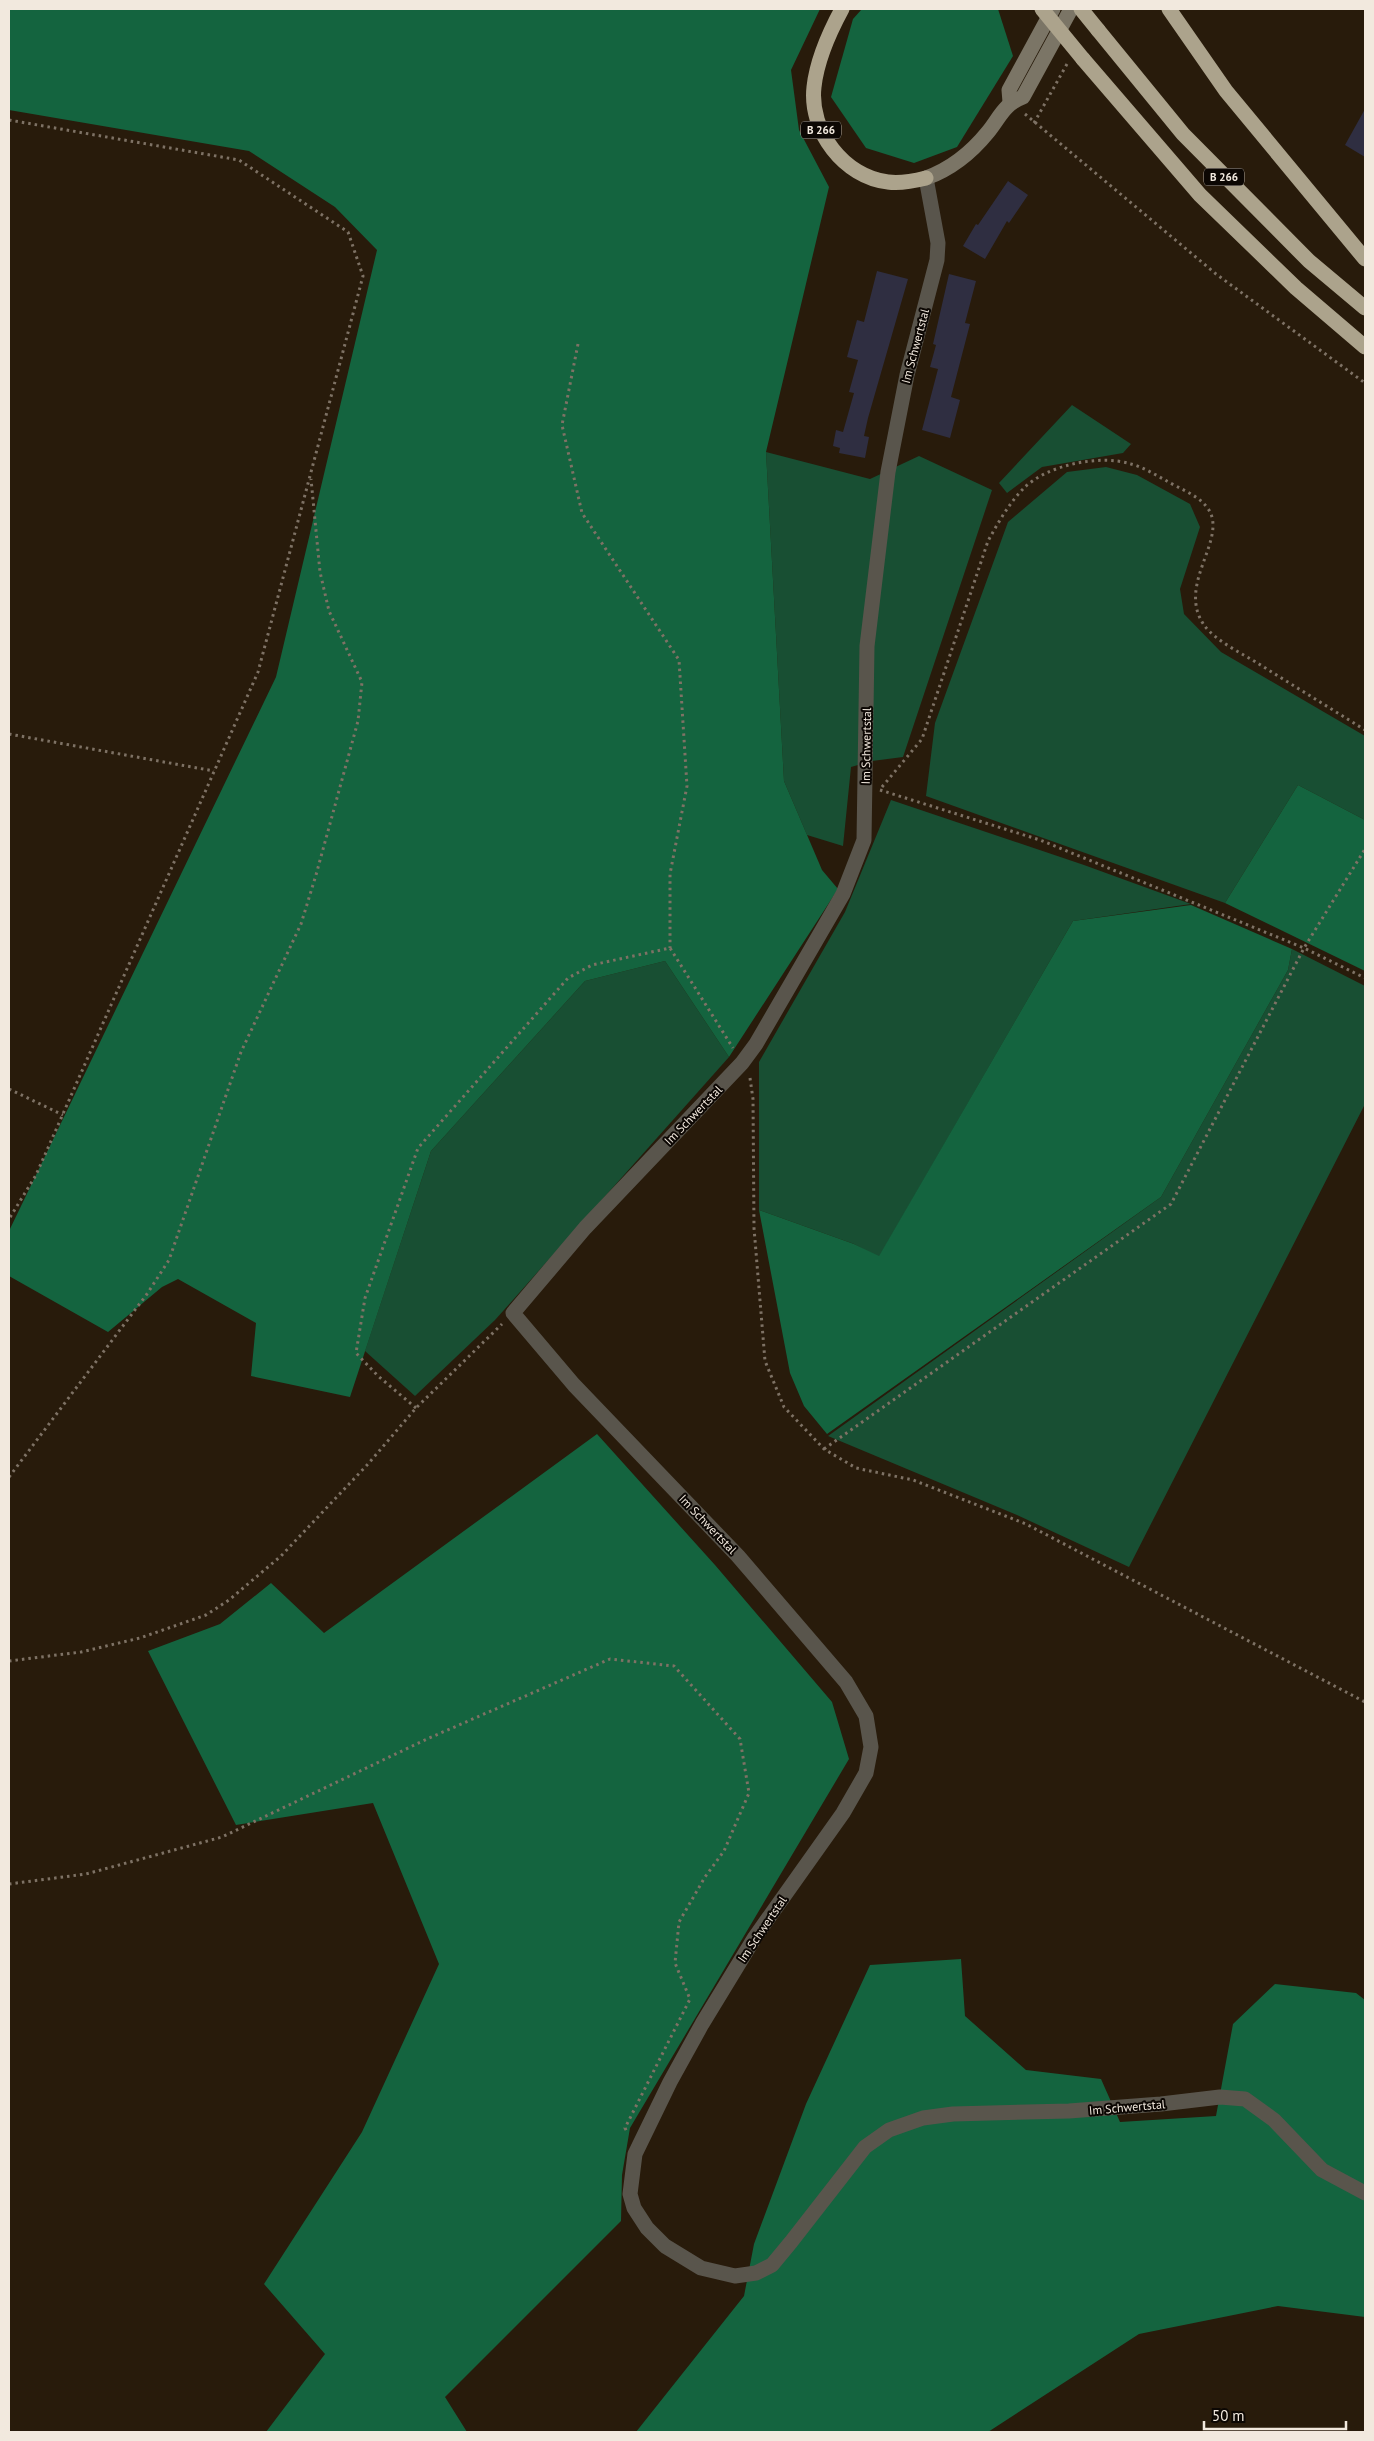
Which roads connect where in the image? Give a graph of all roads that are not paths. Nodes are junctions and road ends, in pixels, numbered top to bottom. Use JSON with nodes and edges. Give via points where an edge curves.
{"nodes":[{"id":1,"x":842,"y":9,"type":"edge"},
{"id":2,"x":1042,"y":9,"type":"edge"},
{"id":3,"x":1052,"y":9,"type":"edge"},
{"id":4,"x":1072,"y":9,"type":"edge"},
{"id":5,"x":1082,"y":9,"type":"edge"},
{"id":6,"x":1169,"y":9,"type":"edge"},
{"id":7,"x":1010,"y":102,"type":"junction"},
{"id":8,"x":926,"y":178,"type":"junction"},
{"id":9,"x":1365,"y":259,"type":"edge"},
{"id":10,"x":1365,"y":308,"type":"edge"},
{"id":11,"x":1365,"y":347,"type":"edge"},
{"id":12,"x":1365,"y":2193,"type":"edge"}],
"edges":[{"from":1,"to":8,"type":"highway","number":"B 266","via":[[824,46],[814,89],[818,123],[825,139],[838,157],[869,178],[888,182]]},
{"from":2,"to":11,"type":"highway","number":"B 266","bridge":true,"via":[[1200,196],[1296,288]]},
{"from":3,"to":7,"type":"main road","number":"B 266","via":[[1009,90]]},
{"from":4,"to":7,"type":"main road","number":"B 266","via":[[1023,97]]},
{"from":5,"to":10,"type":"highway","number":"B 266","bridge":true,"via":[[1190,142],[1309,261]]},
{"from":6,"to":9,"type":"highway","via":[[1226,91]]},
{"from":7,"to":8,"type":"main road","number":"B 266","via":[[964,157],[944,171]]},
{"from":8,"to":12,"type":"street","name":"Im Schwertstal","via":[[938,242],[937,260],[907,375],[888,472],[867,646],[872,791],[864,840],[843,894],[742,1063],[585,1228],[513,1313],[574,1385],[738,1556],[846,1682],[866,1716],[871,1747],[866,1773],[843,1813],[755,1937],[670,2082],[634,2154],[630,2194],[634,2208],[647,2228],[665,2246],[701,2268],[735,2276],[756,2274],[772,2265],[865,2147],[889,2130],[923,2118],[953,2114],[1078,2110],[1220,2097],[1245,2099],[1274,2120],[1322,2170]]}]}
